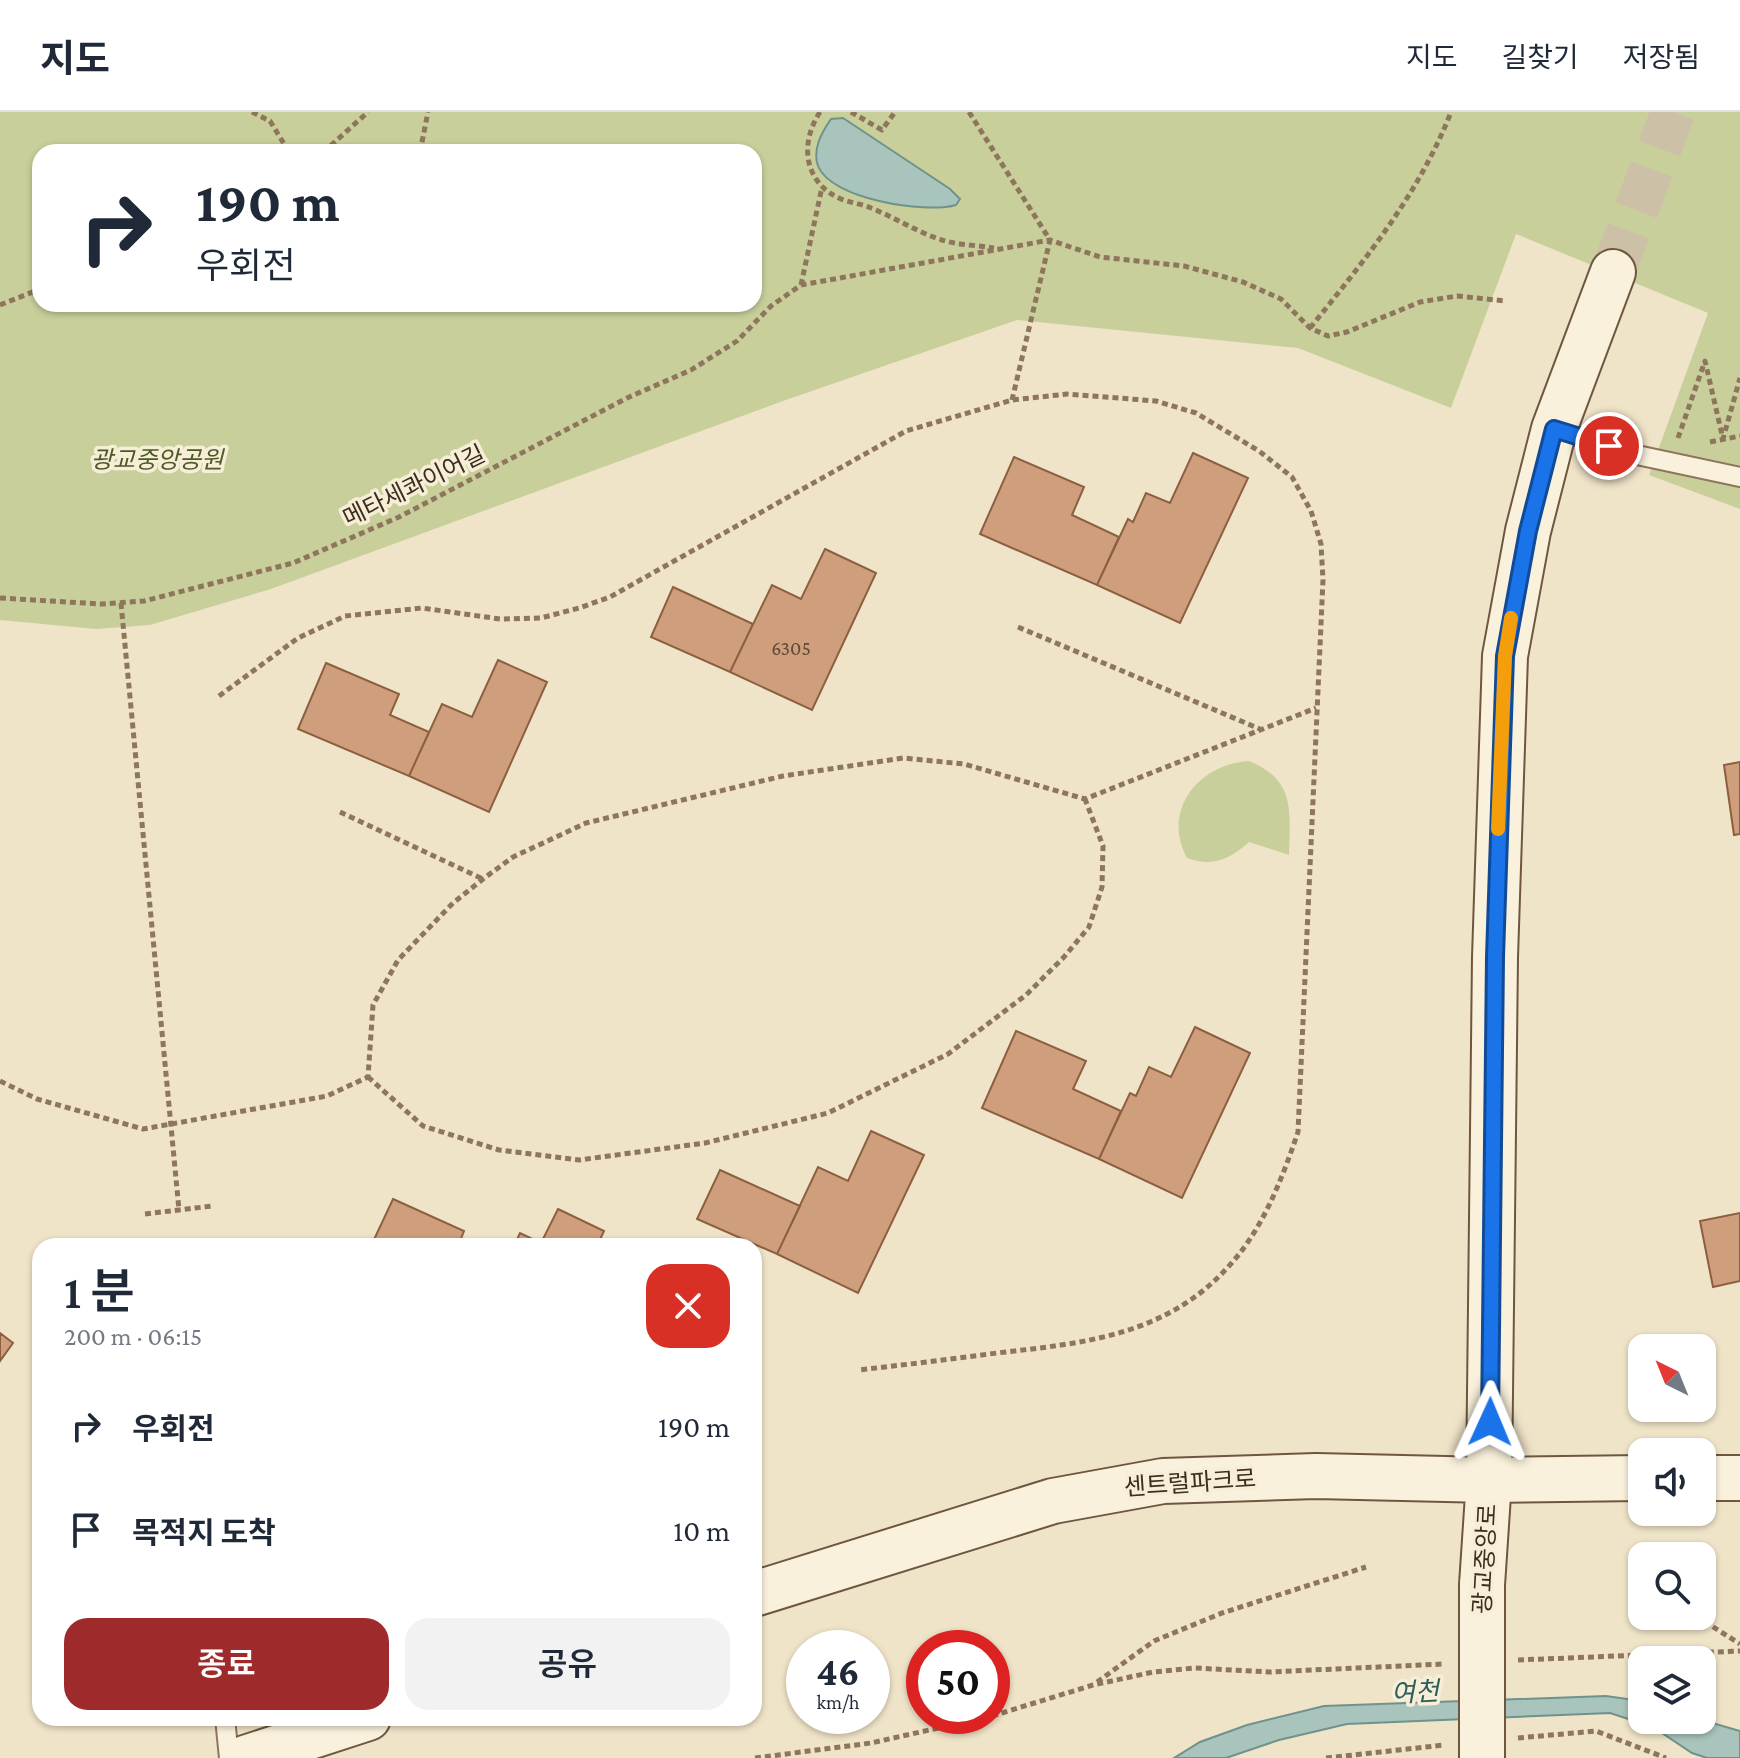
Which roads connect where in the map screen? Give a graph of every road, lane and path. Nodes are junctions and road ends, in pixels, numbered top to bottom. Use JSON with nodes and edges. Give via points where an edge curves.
{"nodes":[{"id":1,"x":252,"y":112,"type":"edge"},
{"id":2,"x":368,"y":112,"type":"edge"},
{"id":3,"x":428,"y":112,"type":"edge"},
{"id":4,"x":820,"y":112,"type":"edge"},
{"id":5,"x":851,"y":112,"type":"edge"},
{"id":6,"x":895,"y":112,"type":"edge"},
{"id":7,"x":969,"y":112,"type":"edge"},
{"id":8,"x":1451,"y":112,"type":"edge"},
{"id":9,"x":284,"y":144,"type":"edge"},
{"id":10,"x":332,"y":144,"type":"edge"},
{"id":11,"x":422,"y":144,"type":"edge"},
{"id":12,"x":822,"y":187,"type":"junction"},
{"id":13,"x":1050,"y":240,"type":"junction"},
{"id":14,"x":999,"y":249,"type":"junction"},
{"id":15,"x":1613,"y":272,"type":"tunnel mouth"},
{"id":16,"x":801,"y":285,"type":"junction"},
{"id":17,"x":32,"y":292,"type":"edge"},
{"id":18,"x":1506,"y":301,"type":"dead end"},
{"id":19,"x":0,"y":305,"type":"edge"},
{"id":20,"x":1310,"y":328,"type":"junction"},
{"id":21,"x":1740,"y":378,"type":"edge"},
{"id":22,"x":1012,"y":400,"type":"junction"},
{"id":23,"x":1554,"y":429,"type":"junction"},
{"id":24,"x":1637,"y":455,"type":"junction"},
{"id":25,"x":1740,"y":477,"type":"edge"},
{"id":26,"x":0,"y":598,"type":"edge"},
{"id":27,"x":121,"y":603,"type":"junction"},
{"id":28,"x":1018,"y":627,"type":"dead end"},
{"id":29,"x":219,"y":696,"type":"dead end"},
{"id":30,"x":1316,"y":708,"type":"junction"},
{"id":31,"x":1261,"y":729,"type":"junction"},
{"id":32,"x":1085,"y":799,"type":"junction"},
{"id":33,"x":340,"y":812,"type":"dead end"},
{"id":34,"x":483,"y":879,"type":"junction"},
{"id":35,"x":368,"y":1077,"type":"junction"},
{"id":36,"x":0,"y":1081,"type":"edge"},
{"id":37,"x":170,"y":1125,"type":"junction"},
{"id":38,"x":212,"y":1206,"type":"dead end"},
{"id":39,"x":179,"y":1210,"type":"junction"},
{"id":40,"x":145,"y":1214,"type":"dead end"},
{"id":41,"x":858,"y":1370,"type":"dead end"},
{"id":42,"x":1628,"y":1478,"type":"edge"},
{"id":43,"x":1716,"y":1478,"type":"edge"},
{"id":44,"x":1740,"y":1478,"type":"edge"},
{"id":45,"x":1489,"y":1480,"type":"junction"},
{"id":46,"x":1366,"y":1567,"type":"dead end"},
{"id":47,"x":762,"y":1591,"type":"edge"},
{"id":48,"x":1716,"y":1629,"type":"edge"},
{"id":49,"x":1740,"y":1644,"type":"edge"},
{"id":50,"x":1740,"y":1651,"type":"edge"},
{"id":51,"x":1508,"y":1661,"type":"dead end"},
{"id":52,"x":1446,"y":1664,"type":"dead end"},
{"id":53,"x":1093,"y":1685,"type":"junction"},
{"id":54,"x":1010,"y":1710,"type":"edge"},
{"id":55,"x":226,"y":1726,"type":"edge"},
{"id":56,"x":343,"y":1726,"type":"edge"},
{"id":57,"x":911,"y":1734,"type":"edge"},
{"id":58,"x":229,"y":1758,"type":"edge"},
{"id":59,"x":245,"y":1758,"type":"edge"},
{"id":60,"x":755,"y":1758,"type":"edge"},
{"id":61,"x":1482,"y":1758,"type":"edge"}],
"edges":[{"from":1,"to":9,"type":"path","via":[[270,121]]},
{"from":2,"to":10,"type":"path"},
{"from":3,"to":11,"type":"path"},
{"from":4,"to":12,"type":"path","via":[[806,154],[809,171]]},
{"from":5,"to":6,"type":"path","via":[[882,130]]},
{"from":7,"to":13,"type":"path"},
{"from":8,"to":20,"type":"path","via":[[1393,223]]},
{"from":12,"to":14,"type":"path","via":[[940,240]]},
{"from":12,"to":16,"type":"path"},
{"from":13,"to":14,"type":"path"},
{"from":13,"to":20,"type":"path","via":[[1100,257],[1184,266],[1243,282],[1281,299]]},
{"from":13,"to":22,"type":"path"},
{"from":14,"to":16,"type":"path"},
{"from":15,"to":23,"type":"main road","name":"광교중앙로"},
{"from":16,"to":27,"type":"path","name":"메타세콰이어길","via":[[737,341],[691,370],[399,517],[293,563]]},
{"from":17,"to":19,"type":"path"},
{"from":18,"to":20,"type":"path","via":[[1457,296],[1420,302],[1347,332],[1328,336]]},
{"from":21,"to":24,"type":"path","via":[[1723,439],[1705,361],[1674,448]]},
{"from":22,"to":29,"type":"path","via":[[906,431],[610,597],[541,618],[500,619],[422,608],[345,616],[298,638]]},
{"from":22,"to":30,"type":"path","via":[[1067,394],[1156,401],[1225,427],[1292,477],[1321,544]]},
{"from":23,"to":24,"type":"lane"},
{"from":23,"to":45,"type":"main road","name":"광교중앙로","via":[[1505,656],[1495,957]]},
{"from":24,"to":25,"type":"lane"},
{"from":26,"to":27,"type":"path","name":"메타세콰이어길"},
{"from":27,"to":37,"type":"path"},
{"from":28,"to":31,"type":"path"},
{"from":30,"to":31,"type":"path"},
{"from":30,"to":41,"type":"path","via":[[1298,1132],[1283,1178],[1257,1227],[1229,1266],[1191,1300],[1103,1340]]},
{"from":31,"to":32,"type":"path"},
{"from":32,"to":34,"type":"path","via":[[964,764],[903,758],[848,764],[586,823],[513,857]]},
{"from":32,"to":35,"type":"path","via":[[1103,846],[1102,887],[1089,927],[1026,995],[948,1054],[828,1113],[705,1143],[579,1160],[499,1150],[423,1126]]},
{"from":33,"to":34,"type":"path"},
{"from":34,"to":35,"type":"path","via":[[398,960],[373,1005]]},
{"from":35,"to":37,"type":"path","via":[[327,1096]]},
{"from":36,"to":37,"type":"path","via":[[37,1099],[143,1129]]},
{"from":37,"to":39,"type":"path"},
{"from":38,"to":39,"type":"path"},
{"from":39,"to":40,"type":"path"},
{"from":42,"to":45,"type":"main road","name":"센트럴파크로"},
{"from":43,"to":44,"type":"main road"},
{"from":45,"to":47,"type":"main road","name":"센트럴파크로","via":[[1241,1477],[1102,1490]]},
{"from":45,"to":61,"type":"main road","name":"광교중앙로","bridge":true,"via":[[1482,1585]]},
{"from":46,"to":53,"type":"path","via":[[1222,1613],[1154,1641]]},
{"from":48,"to":49,"type":"path"},
{"from":50,"to":51,"type":"path"},
{"from":52,"to":53,"type":"path","via":[[1269,1672],[1195,1668]]},
{"from":53,"to":54,"type":"path"},
{"from":55,"to":58,"type":"lane"},
{"from":56,"to":59,"type":"main road"},
{"from":57,"to":60,"type":"path"}]}
